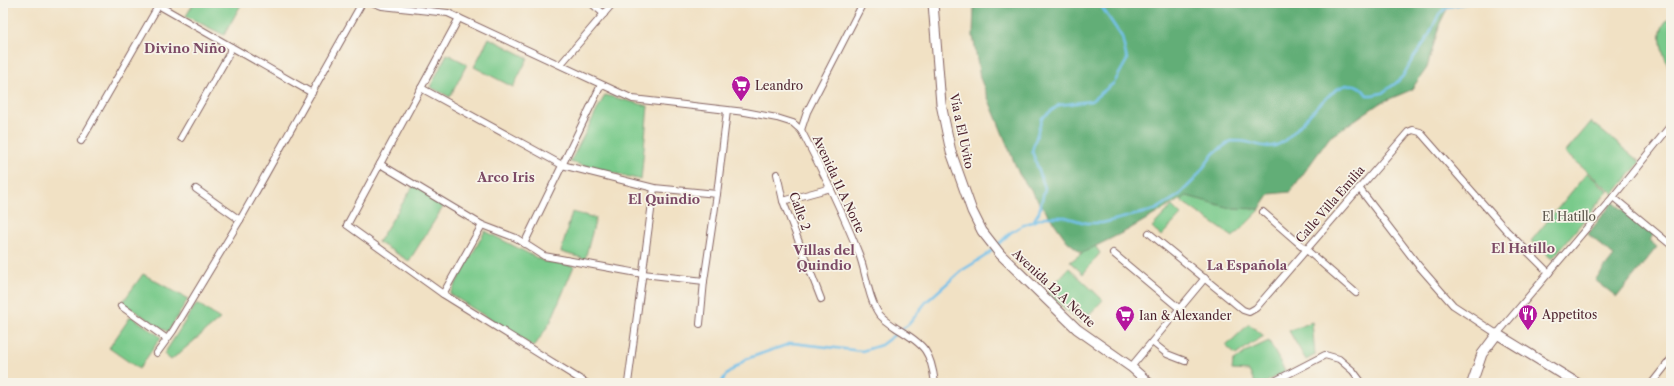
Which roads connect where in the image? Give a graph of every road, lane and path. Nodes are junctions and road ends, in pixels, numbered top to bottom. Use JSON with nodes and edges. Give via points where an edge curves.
{"nodes":[{"id":1,"x":362,"y":3,"type":"edge"},
{"id":2,"x":374,"y":3,"type":"edge"},
{"id":3,"x":591,"y":3,"type":"edge"},
{"id":4,"x":613,"y":3,"type":"edge"},
{"id":5,"x":863,"y":3,"type":"edge"},
{"id":6,"x":933,"y":3,"type":"edge"},
{"id":7,"x":159,"y":4,"type":"edge"},
{"id":8,"x":403,"y":6,"type":"edge"},
{"id":9,"x":604,"y":14,"type":"junction"},
{"id":10,"x":459,"y":18,"type":"junction"},
{"id":11,"x":232,"y":47,"type":"junction"},
{"id":12,"x":561,"y":64,"type":"junction"},
{"id":13,"x":601,"y":85,"type":"junction"},
{"id":14,"x":421,"y":88,"type":"junction"},
{"id":15,"x":312,"y":93,"type":"junction"},
{"id":16,"x":727,"y":110,"type":"junction"},
{"id":17,"x":1671,"y":125,"type":"edge"},
{"id":18,"x":801,"y":130,"type":"junction"},
{"id":19,"x":181,"y":138,"type":"dead end"},
{"id":20,"x":81,"y":142,"type":"dead end"},
{"id":21,"x":380,"y":164,"type":"junction"},
{"id":22,"x":562,"y":165,"type":"junction"},
{"id":23,"x":777,"y":174,"type":"dead end"},
{"id":24,"x":654,"y":188,"type":"junction"},
{"id":25,"x":831,"y":188,"type":"junction"},
{"id":26,"x":1359,"y":188,"type":"junction"},
{"id":27,"x":196,"y":189,"type":"dead end"},
{"id":28,"x":717,"y":194,"type":"junction"},
{"id":29,"x":1613,"y":197,"type":"junction"},
{"id":30,"x":783,"y":201,"type":"junction"},
{"id":31,"x":1262,"y":212,"type":"dead end"},
{"id":32,"x":240,"y":220,"type":"junction"},
{"id":33,"x":482,"y":225,"type":"junction"},
{"id":34,"x":1149,"y":233,"type":"dead end"},
{"id":35,"x":524,"y":244,"type":"junction"},
{"id":36,"x":1671,"y":245,"type":"edge"},
{"id":37,"x":1306,"y":248,"type":"junction"},
{"id":38,"x":1000,"y":254,"type":"joint"},
{"id":39,"x":1112,"y":254,"type":"dead end"},
{"id":40,"x":1548,"y":272,"type":"junction"},
{"id":41,"x":643,"y":274,"type":"junction"},
{"id":42,"x":1205,"y":278,"type":"junction"},
{"id":43,"x":704,"y":281,"type":"junction"},
{"id":44,"x":1356,"y":293,"type":"dead end"},
{"id":45,"x":443,"y":294,"type":"junction"},
{"id":46,"x":821,"y":299,"type":"dead end"},
{"id":47,"x":121,"y":306,"type":"dead end"},
{"id":48,"x":1180,"y":309,"type":"junction"},
{"id":49,"x":700,"y":324,"type":"dead end"},
{"id":50,"x":1497,"y":334,"type":"junction"},
{"id":51,"x":167,"y":339,"type":"junction"},
{"id":52,"x":1152,"y":342,"type":"junction"},
{"id":53,"x":157,"y":353,"type":"dead end"},
{"id":54,"x":1671,"y":359,"type":"edge"},
{"id":55,"x":1185,"y":361,"type":"dead end"},
{"id":56,"x":1131,"y":367,"type":"junction"},
{"id":57,"x":586,"y":383,"type":"edge"},
{"id":58,"x":628,"y":383,"type":"edge"},
{"id":59,"x":935,"y":383,"type":"edge"},
{"id":60,"x":1147,"y":383,"type":"edge"},
{"id":61,"x":1271,"y":383,"type":"edge"},
{"id":62,"x":1362,"y":383,"type":"edge"},
{"id":63,"x":1472,"y":383,"type":"edge"},
{"id":64,"x":1577,"y":383,"type":"edge"},
{"id":65,"x":1652,"y":383,"type":"edge"}],
"edges":[{"from":1,"to":15,"type":"street"},
{"from":2,"to":8,"type":"street","name":"Avenida 11 A Norte","via":[[382,6]]},
{"from":3,"to":9,"type":"street"},
{"from":4,"to":9,"type":"street"},
{"from":5,"to":18,"type":"street","via":[[807,112]]},
{"from":6,"to":38,"type":"street","name":"Vía a El Uvito","via":[[942,104],[951,152],[972,211],[982,231]]},
{"from":7,"to":11,"type":"street"},
{"from":7,"to":20,"type":"street"},
{"from":8,"to":10,"type":"street","name":"Avenida 11 A Norte","via":[[448,12]]},
{"from":9,"to":12,"type":"street"},
{"from":10,"to":12,"type":"street","name":"Avenida 11 A Norte"},
{"from":10,"to":14,"type":"street"},
{"from":11,"to":15,"type":"street"},
{"from":11,"to":19,"type":"street"},
{"from":12,"to":13,"type":"street","name":"Avenida 11 A Norte"},
{"from":13,"to":16,"type":"street","name":"Avenida 11 A Norte","via":[[633,99]]},
{"from":13,"to":22,"type":"street"},
{"from":14,"to":21,"type":"street"},
{"from":14,"to":22,"type":"street"},
{"from":15,"to":32,"type":"street"},
{"from":16,"to":18,"type":"street","name":"Avenida 11 A Norte","via":[[777,118],[793,123]]},
{"from":16,"to":28,"type":"street"},
{"from":17,"to":29,"type":"street"},
{"from":18,"to":25,"type":"street","name":"Avenida 11 A Norte"},
{"from":21,"to":33,"type":"street"},
{"from":21,"to":45,"type":"street","via":[[347,225]]},
{"from":22,"to":24,"type":"street"},
{"from":22,"to":35,"type":"street"},
{"from":23,"to":30,"type":"street","name":"Calle 2"},
{"from":24,"to":28,"type":"street"},
{"from":24,"to":41,"type":"street"},
{"from":25,"to":30,"type":"street"},
{"from":25,"to":59,"type":"street","name":"Avenida 11 A Norte","via":[[860,255],[879,314],[915,339],[926,350],[933,365]]},
{"from":26,"to":37,"type":"street","name":"Calle Villa Emilia"},
{"from":26,"to":40,"type":"street","name":"Calle Villa Emilia","via":[[1408,132],[1420,132],[1501,225]]},
{"from":26,"to":50,"type":"street","via":[[1418,265],[1453,305]]},
{"from":27,"to":32,"type":"street"},
{"from":28,"to":43,"type":"street"},
{"from":29,"to":36,"type":"street"},
{"from":29,"to":40,"type":"street"},
{"from":30,"to":46,"type":"street","name":"Calle 2"},
{"from":31,"to":37,"type":"street"},
{"from":32,"to":51,"type":"street"},
{"from":33,"to":35,"type":"street","via":[[516,238]]},
{"from":33,"to":45,"type":"street"},
{"from":34,"to":42,"type":"street"},
{"from":35,"to":41,"type":"street","via":[[544,256]]},
{"from":37,"to":42,"type":"street","name":"Calle Villa Emilia","via":[[1256,308],[1249,312],[1243,310]]},
{"from":37,"to":44,"type":"street"},
{"from":38,"to":56,"type":"street","name":"Avenida 12 A Norte","via":[[1077,329]]},
{"from":39,"to":48,"type":"street"},
{"from":40,"to":50,"type":"street"},
{"from":41,"to":43,"type":"street"},
{"from":41,"to":58,"type":"street"},
{"from":42,"to":48,"type":"street"},
{"from":43,"to":49,"type":"street"},
{"from":45,"to":57,"type":"street"},
{"from":47,"to":51,"type":"street"},
{"from":48,"to":52,"type":"street"},
{"from":50,"to":63,"type":"street","via":[[1482,354]]},
{"from":50,"to":64,"type":"street"},
{"from":51,"to":53,"type":"street"},
{"from":52,"to":55,"type":"street","via":[[1168,354]]},
{"from":52,"to":56,"type":"street"},
{"from":54,"to":65,"type":"street"},
{"from":56,"to":60,"type":"street","name":"Avenida 12 A Norte"},
{"from":61,"to":62,"type":"street","via":[[1325,356],[1339,359]]}]}
